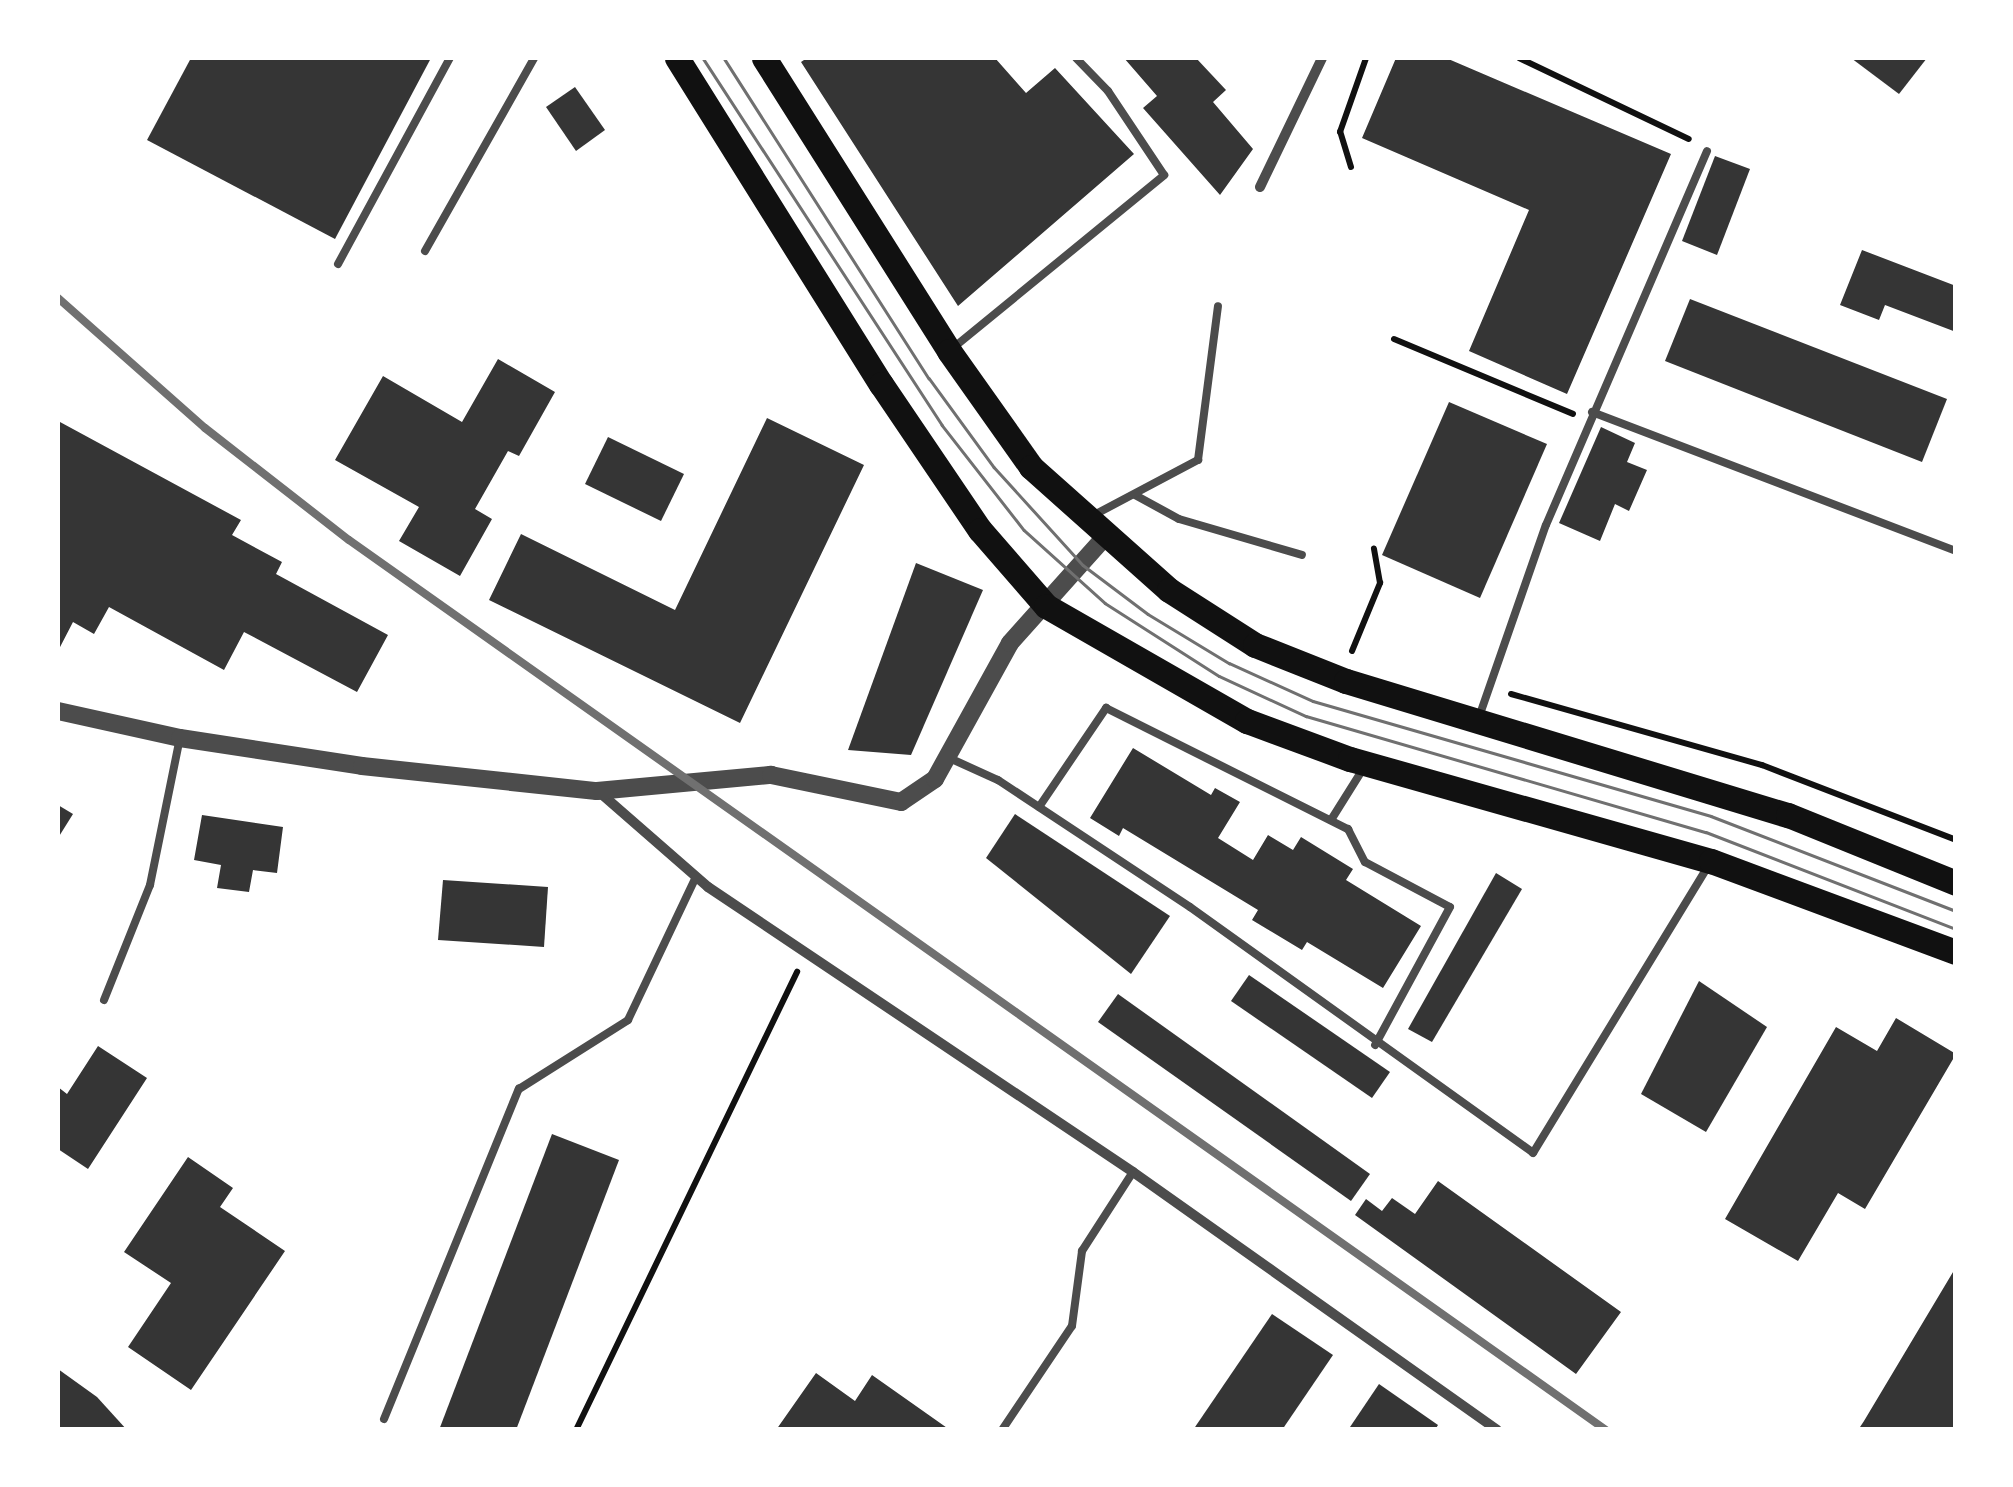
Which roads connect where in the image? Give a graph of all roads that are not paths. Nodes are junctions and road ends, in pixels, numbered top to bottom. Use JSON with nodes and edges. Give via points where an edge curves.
{"nodes":[{"id":1,"x":450,"y":58,"type":"edge"},
{"id":2,"x":534,"y":58,"type":"edge"},
{"id":3,"x":676,"y":58,"type":"edge"},
{"id":4,"x":764,"y":58,"type":"edge"},
{"id":5,"x":1076,"y":58,"type":"edge"},
{"id":6,"x":1322,"y":58,"type":"edge"},
{"id":7,"x":1706,"y":150,"type":"road end"},
{"id":8,"x":1260,"y":187,"type":"dead end"},
{"id":9,"x":425,"y":252,"type":"dead end"},
{"id":10,"x":338,"y":264,"type":"dead end"},
{"id":11,"x":1218,"y":306,"type":"dead end"},
{"id":12,"x":949,"y":351,"type":"junction"},
{"id":13,"x":1590,"y":416,"type":"junction"},
{"id":14,"x":1135,"y":495,"type":"junction"},
{"id":15,"x":1095,"y":529,"type":"junction"},
{"id":16,"x":1956,"y":551,"type":"edge"},
{"id":17,"x":1302,"y":556,"type":"dead end"},
{"id":18,"x":1046,"y":606,"type":"junction"},
{"id":19,"x":58,"y":710,"type":"edge"},
{"id":20,"x":1478,"y":720,"type":"junction"},
{"id":21,"x":180,"y":738,"type":"junction"},
{"id":22,"x":946,"y":757,"type":"junction"},
{"id":23,"x":1367,"y":764,"type":"junction"},
{"id":24,"x":597,"y":791,"type":"junction"},
{"id":25,"x":1039,"y":807,"type":"junction"},
{"id":26,"x":1331,"y":820,"type":"junction"},
{"id":27,"x":1711,"y":861,"type":"junction"},
{"id":28,"x":696,"y":876,"type":"junction"},
{"id":29,"x":1956,"y":883,"type":"edge"},
{"id":30,"x":1956,"y":952,"type":"edge"},
{"id":31,"x":104,"y":1000,"type":"dead end"},
{"id":32,"x":1375,"y":1045,"type":"junction"},
{"id":33,"x":1133,"y":1172,"type":"junction"},
{"id":34,"x":384,"y":1419,"type":"dead end"},
{"id":35,"x":1002,"y":1430,"type":"edge"},
{"id":36,"x":1497,"y":1430,"type":"edge"}],
"edges":[{"from":1,"to":10,"type":"lane"},
{"from":2,"to":9,"type":"lane"},
{"from":3,"to":18,"type":"main road","via":[[881,384],[980,530]]},
{"from":4,"to":12,"type":"main road"},
{"from":5,"to":12,"type":"lane","via":[[1108,91],[1164,174]]},
{"from":6,"to":8,"type":"street"},
{"from":7,"to":13,"type":"lane"},
{"from":11,"to":14,"type":"lane","via":[[1198,460]]},
{"from":12,"to":15,"type":"main road","via":[[1031,467]]},
{"from":13,"to":16,"type":"lane"},
{"from":13,"to":20,"type":"lane"},
{"from":14,"to":15,"type":"lane"},
{"from":14,"to":17,"type":"lane","via":[[1180,519]]},
{"from":15,"to":18,"type":"street"},
{"from":15,"to":20,"type":"main road","via":[[1169,590],[1255,645],[1346,681]]},
{"from":18,"to":22,"type":"street","via":[[992,670]]},
{"from":18,"to":23,"type":"main road","via":[[1247,722]]},
{"from":19,"to":21,"type":"street"},
{"from":20,"to":29,"type":"main road","via":[[1788,815]]},
{"from":21,"to":24,"type":"street"},
{"from":21,"to":31,"type":"lane","via":[[150,885]]},
{"from":22,"to":24,"type":"street","via":[[919,795],[902,802],[770,775]]},
{"from":22,"to":25,"type":"lane"},
{"from":23,"to":26,"type":"lane"},
{"from":23,"to":27,"type":"main road"},
{"from":24,"to":28,"type":"street"},
{"from":25,"to":26,"type":"lane","via":[[1106,708]]},
{"from":25,"to":32,"type":"lane"},
{"from":26,"to":32,"type":"lane","via":[[1348,828],[1365,862],[1450,907]]},
{"from":27,"to":30,"type":"main road"},
{"from":27,"to":32,"type":"lane","via":[[1533,1154]]},
{"from":28,"to":33,"type":"street"},
{"from":28,"to":34,"type":"lane","via":[[628,1020],[520,1089]]},
{"from":33,"to":35,"type":"lane","via":[[1082,1250],[1072,1326]]},
{"from":33,"to":36,"type":"street"}]}
